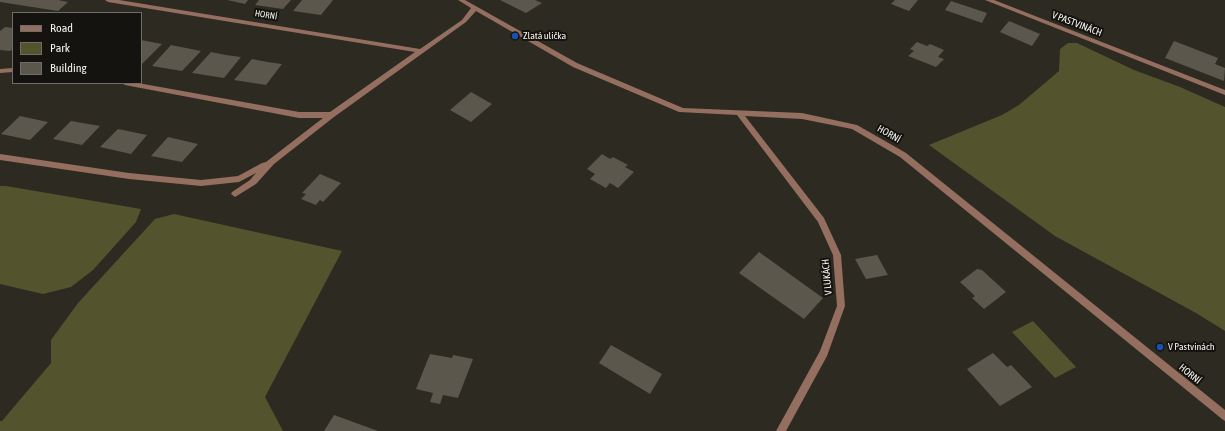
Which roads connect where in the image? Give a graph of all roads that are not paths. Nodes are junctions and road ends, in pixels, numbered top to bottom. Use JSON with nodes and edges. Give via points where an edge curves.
{"nodes":[{"id":1,"x":108,"y":0,"type":"edge"},
{"id":2,"x":461,"y":0,"type":"edge"},
{"id":3,"x":988,"y":0,"type":"edge"},
{"id":4,"x":476,"y":8,"type":"junction"},
{"id":5,"x":421,"y":50,"type":"junction"},
{"id":6,"x":12,"y":70,"type":"edge"},
{"id":7,"x":0,"y":71,"type":"edge"},
{"id":8,"x":130,"y":84,"type":"edge"},
{"id":9,"x":1225,"y":93,"type":"edge"},
{"id":10,"x":739,"y":113,"type":"junction"},
{"id":11,"x":331,"y":115,"type":"junction"},
{"id":12,"x":0,"y":157,"type":"edge"},
{"id":13,"x":271,"y":162,"type":"junction"},
{"id":14,"x":235,"y":194,"type":"dead end"},
{"id":15,"x":1225,"y":416,"type":"edge"},
{"id":16,"x":780,"y":431,"type":"edge"}],
"edges":[{"from":1,"to":5,"type":"street","name":"HORNÍ"},
{"from":2,"to":4,"type":"street","name":"HORNÍ"},
{"from":3,"to":9,"type":"street","name":"V PASTVINÁCH"},
{"from":4,"to":5,"type":"street","via":[[464,21]]},
{"from":4,"to":10,"type":"street","name":"HORNÍ","via":[[575,65],[682,110]]},
{"from":5,"to":11,"type":"street"},
{"from":6,"to":7,"type":"street"},
{"from":8,"to":11,"type":"street","via":[[299,115]]},
{"from":10,"to":15,"type":"street","name":"HORNÍ","via":[[802,116],[854,127],[903,155]]},
{"from":10,"to":16,"type":"street","name":"V LUKÁCH","via":[[821,220],[837,255],[841,306],[824,353]]},
{"from":11,"to":13,"type":"street"},
{"from":12,"to":13,"type":"street","via":[[130,176],[202,183],[239,179]]},
{"from":13,"to":14,"type":"street","via":[[253,182]]}]}
